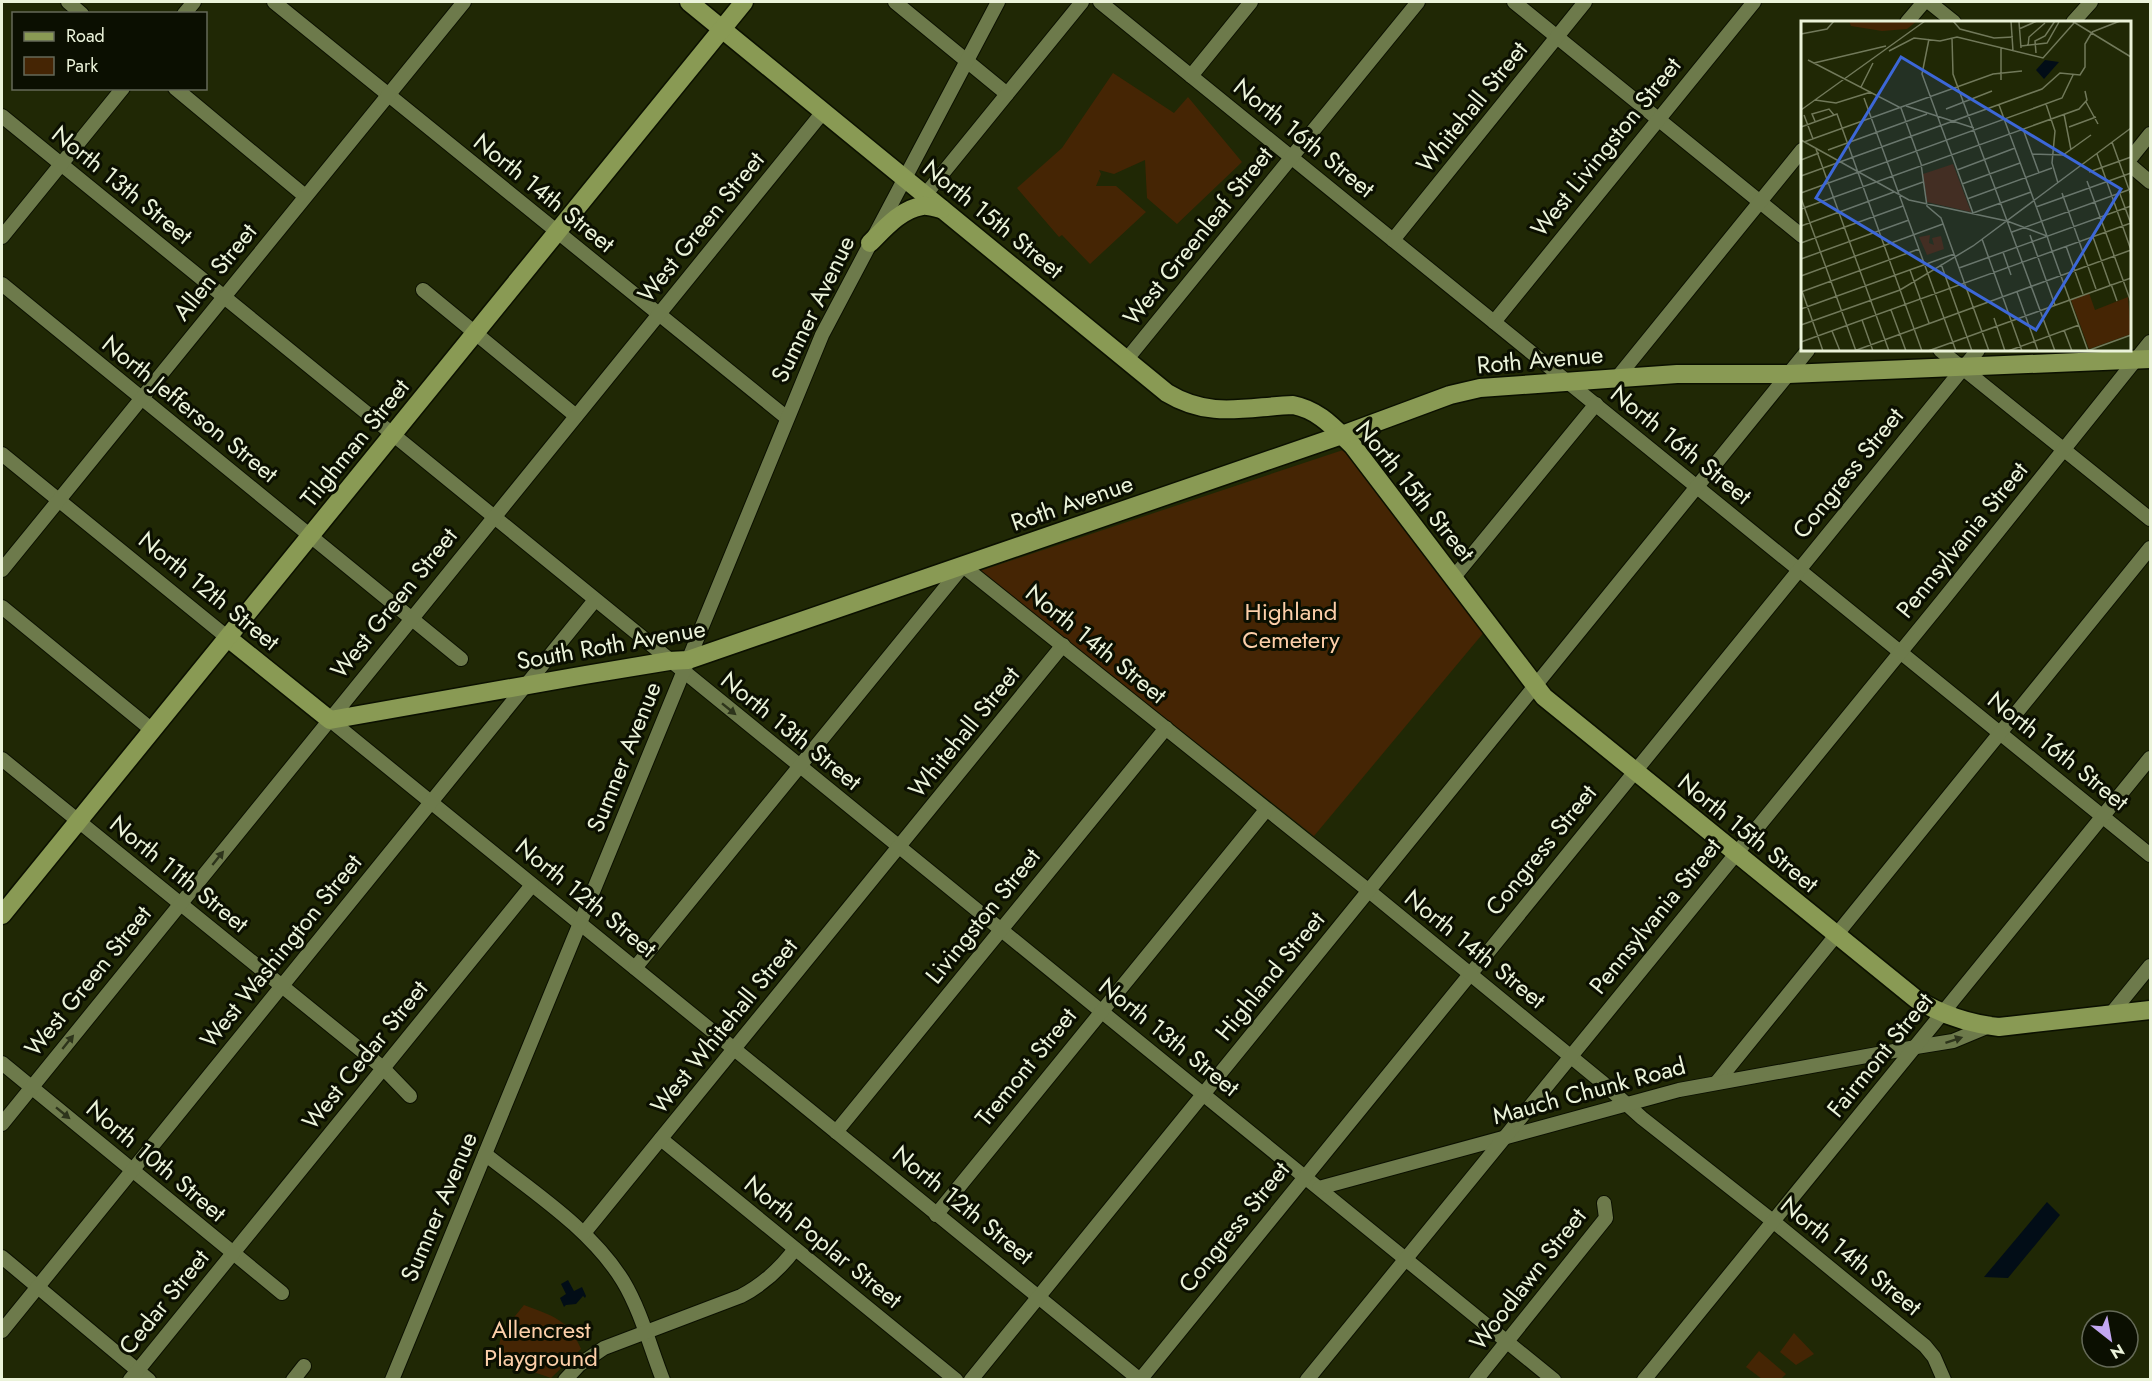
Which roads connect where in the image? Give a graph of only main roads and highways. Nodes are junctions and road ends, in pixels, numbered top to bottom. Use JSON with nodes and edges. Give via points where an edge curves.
{"nodes":[{"id":1,"x":689,"y":2,"type":"edge"},
{"id":2,"x":744,"y":2,"type":"edge"},
{"id":3,"x":722,"y":29,"type":"junction"},
{"id":4,"x":942,"y":209,"type":"junction"},
{"id":5,"x":870,"y":243,"type":"road end"},
{"id":6,"x":2143,"y":360,"type":"edge"},
{"id":7,"x":1342,"y":435,"type":"junction"},
{"id":8,"x":963,"y":566,"type":"joint"},
{"id":9,"x":228,"y":638,"type":"junction"},
{"id":10,"x":330,"y":720,"type":"joint"},
{"id":11,"x":2,"y":915,"type":"edge"},
{"id":12,"x":2149,"y":1011,"type":"edge"},
{"id":13,"x":1943,"y":1014,"type":"joint"}],
"edges":[{"from":1,"to":3,"type":"main road","name":"North 15th Street"},
{"from":2,"to":3,"type":"main road","name":"Tilghman Street"},
{"from":3,"to":4,"type":"main road","name":"North 15th Street"},
{"from":3,"to":9,"type":"main road","name":"Tilghman Street"},
{"from":4,"to":5,"type":"main road","via":[[923,205],[911,209]]},
{"from":4,"to":7,"type":"main road","name":"North 15th Street","via":[[1167,393],[1191,405],[1218,410],[1293,405],[1322,417]]},
{"from":6,"to":7,"type":"main road","name":"Roth Avenue","via":[[1693,374],[1496,385],[1450,395]]},
{"from":7,"to":8,"type":"main road","name":"Roth Avenue"},
{"from":7,"to":13,"type":"main road","name":"North 15th Street","via":[[1544,698],[1910,995]]},
{"from":8,"to":10,"type":"main road","name":"South Roth Avenue","via":[[680,664]]},
{"from":9,"to":10,"type":"main road","name":"North 12th Street"},
{"from":9,"to":11,"type":"main road","name":"Tilghman Street"},
{"from":12,"to":13,"type":"main road","name":"Mauch Chunk Road","via":[[2014,1026],[1989,1026]]}]}
